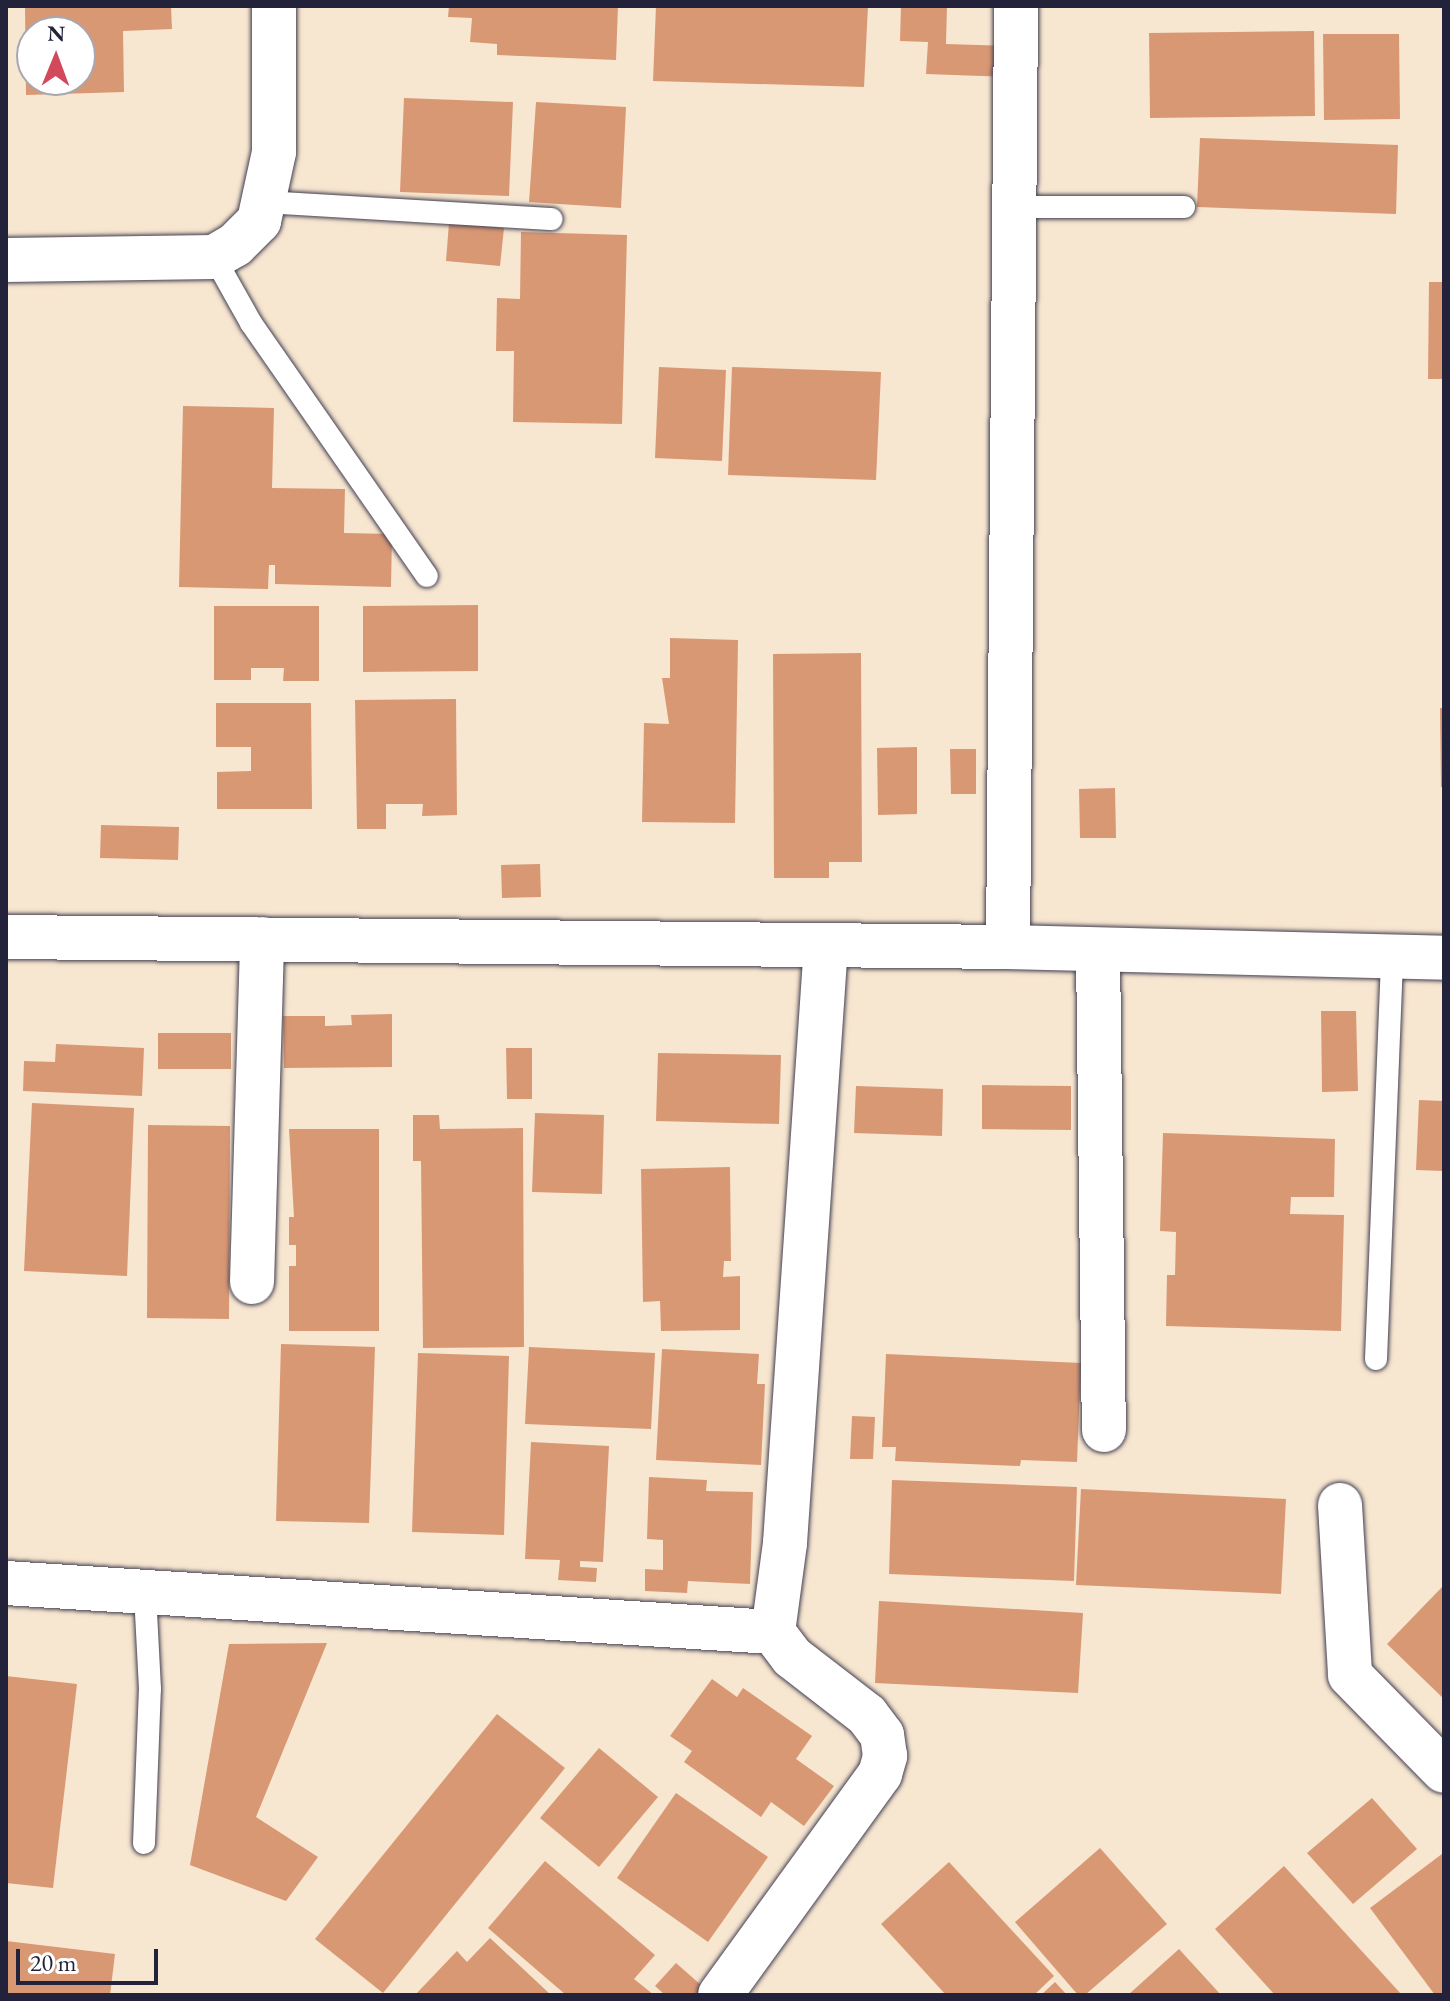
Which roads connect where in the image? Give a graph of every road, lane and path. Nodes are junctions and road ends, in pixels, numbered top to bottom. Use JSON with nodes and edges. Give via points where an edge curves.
{"nodes":[{"id":1,"x":274,"y":6,"type":"edge"},
{"id":2,"x":1016,"y":6,"type":"edge"},
{"id":3,"x":263,"y":202,"type":"junction"},
{"id":4,"x":1017,"y":207,"type":"junction"},
{"id":5,"x":1184,"y":207,"type":"dead end"},
{"id":6,"x":551,"y":219,"type":"dead end"},
{"id":7,"x":214,"y":257,"type":"junction"},
{"id":8,"x":6,"y":260,"type":"edge"},
{"id":9,"x":427,"y":576,"type":"dead end"},
{"id":10,"x":6,"y":937,"type":"edge"},
{"id":11,"x":262,"y":939,"type":"junction"},
{"id":12,"x":826,"y":945,"type":"junction"},
{"id":13,"x":1008,"y":947,"type":"junction"},
{"id":14,"x":1098,"y":950,"type":"junction"},
{"id":15,"x":1392,"y":957,"type":"junction"},
{"id":16,"x":1444,"y":958,"type":"edge"},
{"id":17,"x":252,"y":1282,"type":"dead end"},
{"id":18,"x":1376,"y":1359,"type":"dead end"},
{"id":19,"x":1104,"y":1430,"type":"dead end"},
{"id":20,"x":1340,"y":1505,"type":"dead end"},
{"id":21,"x":6,"y":1583,"type":"edge"},
{"id":22,"x":145,"y":1592,"type":"junction"},
{"id":23,"x":773,"y":1632,"type":"junction"},
{"id":24,"x":1444,"y":1771,"type":"edge"},
{"id":25,"x":144,"y":1843,"type":"dead end"},
{"id":26,"x":720,"y":1995,"type":"edge"}],
"edges":[{"from":1,"to":3,"type":"street","via":[[274,152]]},
{"from":2,"to":4,"type":"street"},
{"from":3,"to":6,"type":"lane"},
{"from":3,"to":7,"type":"street","via":[[259,221]]},
{"from":4,"to":5,"type":"lane"},
{"from":4,"to":13,"type":"street"},
{"from":7,"to":8,"type":"street"},
{"from":7,"to":9,"type":"lane","via":[[251,323]]},
{"from":10,"to":11,"type":"street"},
{"from":11,"to":12,"type":"street"},
{"from":11,"to":17,"type":"street"},
{"from":12,"to":13,"type":"street"},
{"from":12,"to":23,"type":"street","via":[[785,1543]]},
{"from":13,"to":14,"type":"street"},
{"from":14,"to":15,"type":"street"},
{"from":14,"to":19,"type":"street"},
{"from":15,"to":16,"type":"street"},
{"from":15,"to":18,"type":"lane"},
{"from":20,"to":24,"type":"street","via":[[1350,1675]]},
{"from":21,"to":22,"type":"street"},
{"from":22,"to":23,"type":"street"},
{"from":22,"to":25,"type":"lane","via":[[150,1689]]},
{"from":23,"to":26,"type":"street","via":[[792,1657],[867,1715],[882,1735],[885,1756],[880,1774]]}]}
